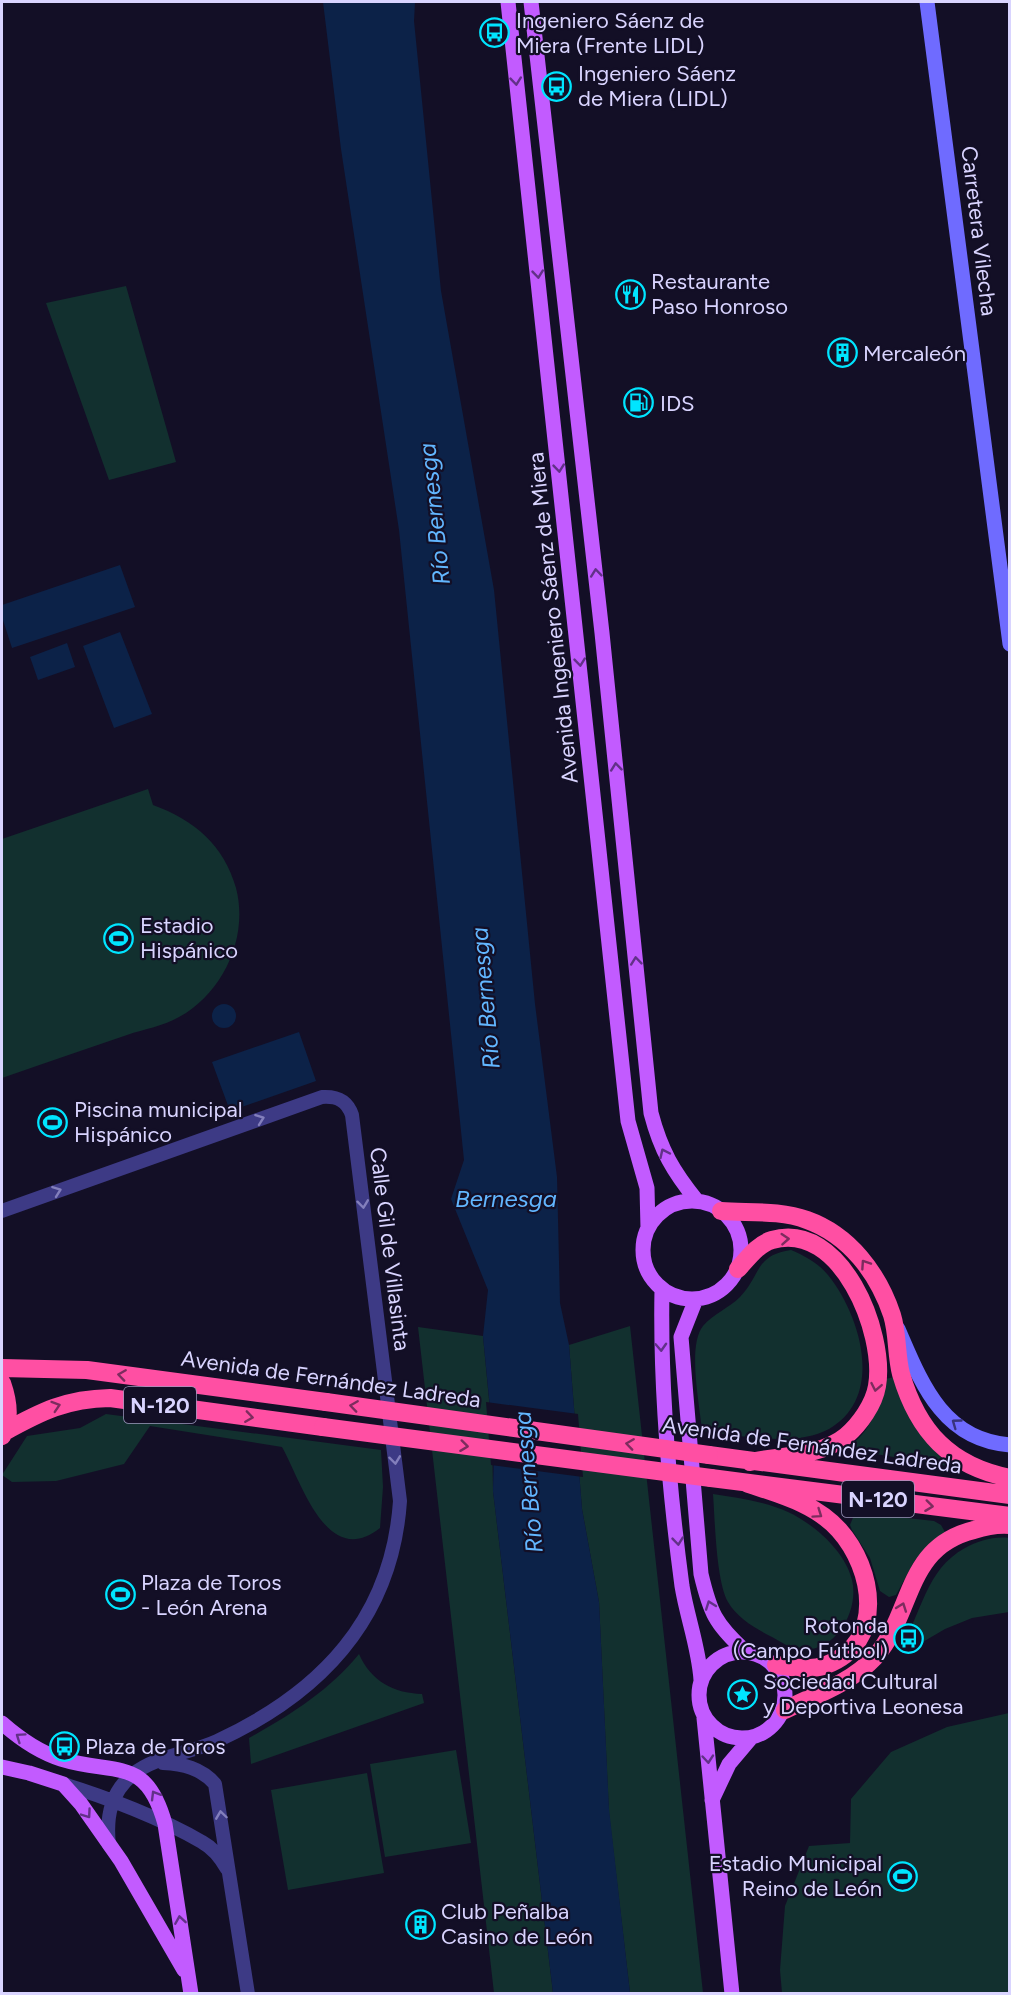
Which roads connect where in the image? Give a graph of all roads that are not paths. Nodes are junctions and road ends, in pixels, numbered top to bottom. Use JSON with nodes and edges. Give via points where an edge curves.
{"nodes":[{"id":1,"x":508,"y":2,"type":"edge"},
{"id":2,"x":531,"y":2,"type":"edge"},
{"id":3,"x":927,"y":2,"type":"edge"},
{"id":4,"x":1010,"y":644,"type":"edge"},
{"id":5,"x":697,"y":1201,"type":"junction"},
{"id":6,"x":2,"y":1211,"type":"edge"},
{"id":7,"x":721,"y":1211,"type":"junction"},
{"id":8,"x":648,"y":1228,"type":"junction"},
{"id":9,"x":738,"y":1269,"type":"junction"},
{"id":10,"x":662,"y":1289,"type":"junction"},
{"id":11,"x":696,"y":1299,"type":"junction"},
{"id":12,"x":892,"y":1316,"type":"junction"},
{"id":13,"x":2,"y":1368,"type":"edge"},
{"id":14,"x":2,"y":1383,"type":"edge"},
{"id":15,"x":3,"y":1434,"type":"edge"},
{"id":16,"x":1010,"y":1445,"type":"edge"},
{"id":17,"x":750,"y":1462,"type":"junction"},
{"id":18,"x":1010,"y":1478,"type":"edge"},
{"id":19,"x":746,"y":1483,"type":"junction"},
{"id":20,"x":1010,"y":1495,"type":"edge"},
{"id":21,"x":1010,"y":1516,"type":"edge"},
{"id":22,"x":1010,"y":1525,"type":"edge"},
{"id":23,"x":745,"y":1651,"type":"junction"},
{"id":24,"x":776,"y":1665,"type":"junction"},
{"id":25,"x":701,"y":1680,"type":"junction"},
{"id":26,"x":784,"y":1710,"type":"junction"},
{"id":27,"x":704,"y":1718,"type":"junction"},
{"id":28,"x":2,"y":1723,"type":"edge"},
{"id":29,"x":751,"y":1738,"type":"junction"},
{"id":30,"x":158,"y":1762,"type":"junction"},
{"id":31,"x":2,"y":1767,"type":"edge"},
{"id":32,"x":134,"y":1773,"type":"junction"},
{"id":33,"x":63,"y":1784,"type":"junction"},
{"id":34,"x":712,"y":1800,"type":"junction"},
{"id":35,"x":112,"y":1803,"type":"junction"},
{"id":36,"x":165,"y":1824,"type":"junction"},
{"id":37,"x":109,"y":1845,"type":"junction"},
{"id":38,"x":230,"y":1873,"type":"junction"},
{"id":39,"x":190,"y":1986,"type":"edge"},
{"id":40,"x":248,"y":1994,"type":"edge"},
{"id":41,"x":732,"y":1994,"type":"edge"}],
"edges":[{"from":1,"to":8,"type":"main road","name":"Avenida Ingeniero Sáenz de Miera","one_way":true,"via":[[628,1121],[647,1188]]},
{"from":5,"to":2,"type":"main road","name":"Avenida Ingeniero Sáenz de Miera","one_way":true,"via":[[670,1168],[651,1113],[601,622]]},
{"from":3,"to":4,"type":"street","name":"Carretera Vilecha"},
{"from":5,"to":7,"type":"main road"},
{"from":5,"to":8,"type":"main road","via":[[673,1204]]},
{"from":6,"to":30,"type":"street","name":"Calle Gil de Villasinta","one_way":true,"via":[[322,1097],[339,1098],[349,1106],[352,1115],[400,1501],[392,1558],[377,1601],[354,1639],[316,1679],[259,1719],[216,1741]]},
{"from":7,"to":9,"type":"main road","via":[[734,1224],[741,1245]]},
{"from":12,"to":7,"type":"highway","one_way":true,"via":[[866,1265],[839,1236],[814,1222],[788,1215]]},
{"from":8,"to":10,"type":"main road","via":[[643,1245],[644,1264]]},
{"from":9,"to":11,"type":"main road","via":[[718,1292]]},
{"from":9,"to":17,"type":"highway","one_way":true,"via":[[771,1240],[799,1238],[826,1251],[849,1276],[859,1294],[878,1362],[873,1398],[846,1436],[825,1448]]},
{"from":10,"to":11,"type":"main road","via":[[677,1297]]},
{"from":10,"to":25,"type":"main road","one_way":true,"via":[[664,1392],[675,1515],[688,1623],[700,1662]]},
{"from":23,"to":11,"type":"main road","one_way":true,"via":[[724,1632],[710,1610],[701,1574],[681,1337]]},
{"from":16,"to":12,"type":"street","one_way":true,"via":[[979,1438],[943,1413],[923,1386]]},
{"from":12,"to":18,"type":"highway","via":[[901,1373],[923,1424],[937,1443],[970,1466]]},
{"from":17,"to":13,"type":"highway","name":"Avenida de Fernández Ladreda","number":"N-120","one_way":true,"bridge":true,"via":[[87,1370]]},
{"from":14,"to":15,"type":"highway","number":"N-120","via":[[8,1414]]},
{"from":15,"to":19,"type":"highway","name":"Avenida de Fernández Ladreda","number":"N-120","one_way":true,"bridge":true,"via":[[47,1408],[110,1398]]},
{"from":17,"to":20,"type":"highway","name":"Avenida de Fernández Ladreda","number":"N-120"},
{"from":19,"to":21,"type":"highway","name":"Avenida de Fernández Ladreda","number":"N-120","one_way":true},
{"from":19,"to":24,"type":"highway","one_way":true,"via":[[797,1500],[838,1528],[867,1578],[864,1626],[845,1655],[806,1669]]},
{"from":26,"to":22,"type":"highway","one_way":true,"via":[[855,1675],[874,1658],[889,1639],[916,1576],[930,1554],[953,1535],[997,1524]]},
{"from":23,"to":24,"type":"main road","via":[[764,1656]]},
{"from":23,"to":25,"type":"main road","via":[[717,1659]]},
{"from":24,"to":26,"type":"main road","via":[[785,1690]]},
{"from":25,"to":27,"type":"main road","via":[[699,1704]]},
{"from":26,"to":29,"type":"main road","via":[[771,1727]]},
{"from":27,"to":29,"type":"main road","via":[[722,1733]]},
{"from":27,"to":34,"type":"main road","one_way":true},
{"from":32,"to":28,"type":"main road","one_way":true,"via":[[60,1759]]},
{"from":29,"to":34,"type":"main road","via":[[729,1764]]},
{"from":30,"to":32,"type":"street","name":"Calle Gil de Villasinta"},
{"from":38,"to":30,"type":"street","one_way":true,"via":[[215,1784],[207,1775],[181,1764]]},
{"from":31,"to":33,"type":"main road"},
{"from":32,"to":35,"type":"street","via":[[120,1787]]},
{"from":36,"to":32,"type":"main road","one_way":true,"via":[[159,1799]]},
{"from":33,"to":35,"type":"street"},
{"from":33,"to":37,"type":"main road","one_way":true},
{"from":34,"to":41,"type":"main road"},
{"from":35,"to":36,"type":"street"},
{"from":35,"to":37,"type":"street","via":[[107,1827]]},
{"from":36,"to":38,"type":"street","via":[[204,1842],[221,1857]]},
{"from":39,"to":36,"type":"main road","one_way":true},
{"from":37,"to":39,"type":"main road","via":[[122,1861]]},
{"from":38,"to":40,"type":"street"}]}
